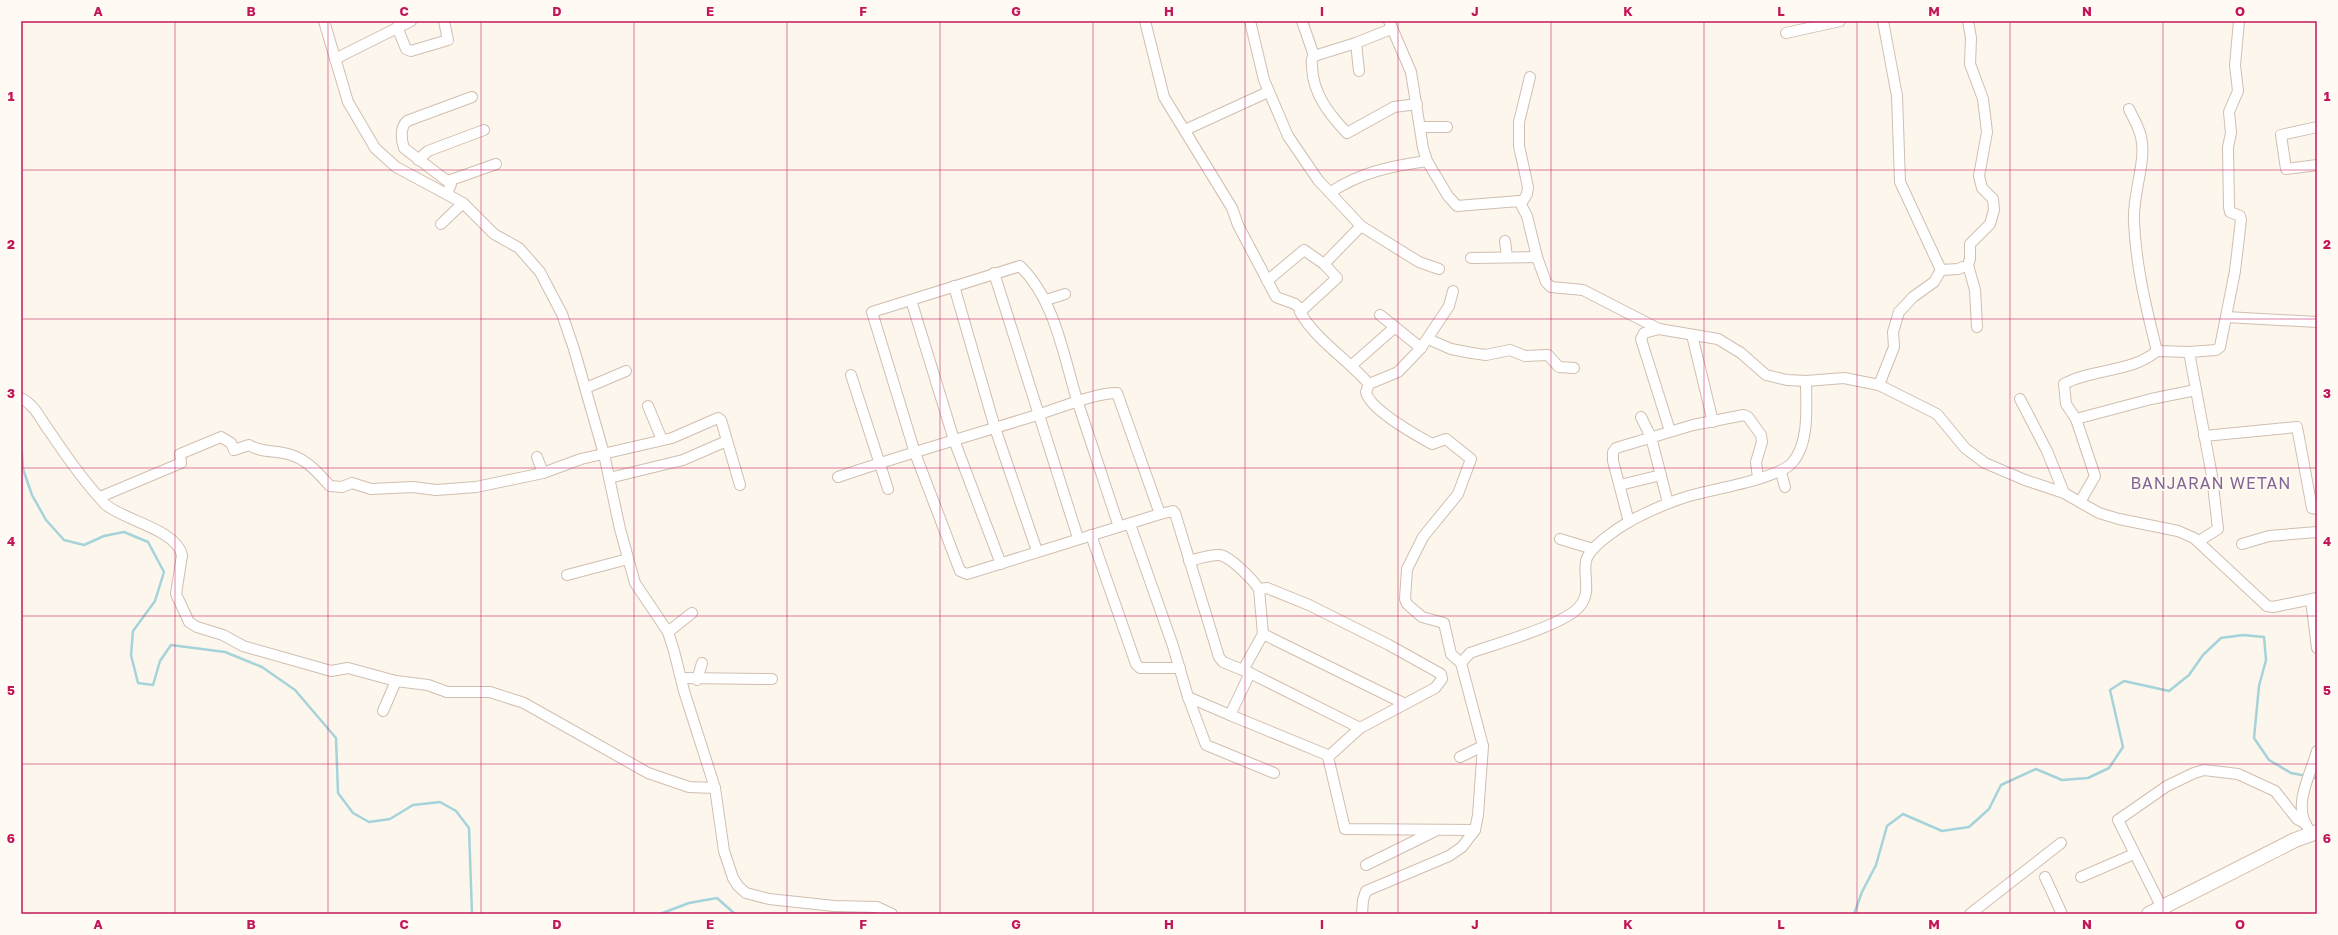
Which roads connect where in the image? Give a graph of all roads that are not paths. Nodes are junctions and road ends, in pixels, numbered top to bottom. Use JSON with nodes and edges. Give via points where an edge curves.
{"nodes":[{"id":1,"x":324,"y":21,"type":"edge"},
{"id":2,"x":411,"y":21,"type":"edge"},
{"id":3,"x":444,"y":21,"type":"edge"},
{"id":4,"x":1145,"y":21,"type":"edge"},
{"id":5,"x":1250,"y":21,"type":"edge"},
{"id":6,"x":1302,"y":21,"type":"edge"},
{"id":7,"x":1840,"y":21,"type":"edge"},
{"id":8,"x":1883,"y":21,"type":"edge"},
{"id":9,"x":1968,"y":21,"type":"edge"},
{"id":10,"x":2239,"y":21,"type":"edge"},
{"id":11,"x":1390,"y":25,"type":"edge"},
{"id":12,"x":397,"y":28,"type":"junction"},
{"id":13,"x":1786,"y":33,"type":"dead end"},
{"id":14,"x":1356,"y":43,"type":"junction"},
{"id":15,"x":1314,"y":56,"type":"junction"},
{"id":16,"x":335,"y":59,"type":"junction"},
{"id":17,"x":1359,"y":71,"type":"dead end"},
{"id":18,"x":1530,"y":77,"type":"dead end"},
{"id":19,"x":1268,"y":92,"type":"junction"},
{"id":20,"x":472,"y":96,"type":"dead end"},
{"id":21,"x":1417,"y":104,"type":"junction"},
{"id":22,"x":2129,"y":109,"type":"dead end"},
{"id":23,"x":1420,"y":127,"type":"junction"},
{"id":24,"x":2317,"y":127,"type":"edge"},
{"id":25,"x":1447,"y":128,"type":"dead end"},
{"id":26,"x":484,"y":130,"type":"dead end"},
{"id":27,"x":1185,"y":130,"type":"junction"},
{"id":28,"x":418,"y":160,"type":"junction"},
{"id":29,"x":1427,"y":161,"type":"junction"},
{"id":30,"x":496,"y":164,"type":"dead end"},
{"id":31,"x":2317,"y":165,"type":"edge"},
{"id":32,"x":448,"y":181,"type":"junction"},
{"id":33,"x":1331,"y":192,"type":"junction"},
{"id":34,"x":447,"y":194,"type":"junction"},
{"id":35,"x":463,"y":203,"type":"junction"},
{"id":36,"x":1521,"y":204,"type":"junction"},
{"id":37,"x":441,"y":224,"type":"dead end"},
{"id":38,"x":1361,"y":226,"type":"junction"},
{"id":39,"x":1505,"y":241,"type":"dead end"},
{"id":40,"x":1507,"y":257,"type":"junction"},
{"id":41,"x":1537,"y":257,"type":"junction"},
{"id":42,"x":1471,"y":258,"type":"dead end"},
{"id":43,"x":1324,"y":264,"type":"junction"},
{"id":44,"x":1968,"y":265,"type":"junction"},
{"id":45,"x":1439,"y":269,"type":"dead end"},
{"id":46,"x":1940,"y":270,"type":"junction"},
{"id":47,"x":994,"y":273,"type":"junction"},
{"id":48,"x":1267,"y":282,"type":"junction"},
{"id":49,"x":954,"y":286,"type":"junction"},
{"id":50,"x":1453,"y":291,"type":"dead end"},
{"id":51,"x":1065,"y":294,"type":"dead end"},
{"id":52,"x":911,"y":300,"type":"junction"},
{"id":53,"x":1046,"y":300,"type":"junction"},
{"id":54,"x":1301,"y":309,"type":"junction"},
{"id":55,"x":1380,"y":315,"type":"dead end"},
{"id":56,"x":2226,"y":317,"type":"junction"},
{"id":57,"x":2317,"y":322,"type":"edge"},
{"id":58,"x":1977,"y":327,"type":"dead end"},
{"id":59,"x":1394,"y":328,"type":"junction"},
{"id":60,"x":1659,"y":329,"type":"junction"},
{"id":61,"x":1692,"y":335,"type":"junction"},
{"id":62,"x":1428,"y":339,"type":"junction"},
{"id":63,"x":1421,"y":348,"type":"junction"},
{"id":64,"x":2157,"y":351,"type":"junction"},
{"id":65,"x":2189,"y":352,"type":"junction"},
{"id":66,"x":1352,"y":365,"type":"junction"},
{"id":67,"x":1574,"y":368,"type":"dead end"},
{"id":68,"x":626,"y":371,"type":"dead end"},
{"id":69,"x":851,"y":375,"type":"dead end"},
{"id":70,"x":1806,"y":381,"type":"junction"},
{"id":71,"x":1369,"y":384,"type":"junction"},
{"id":72,"x":1879,"y":385,"type":"junction"},
{"id":73,"x":586,"y":388,"type":"junction"},
{"id":74,"x":2196,"y":390,"type":"junction"},
{"id":75,"x":21,"y":398,"type":"edge"},
{"id":76,"x":2020,"y":399,"type":"dead end"},
{"id":77,"x":1078,"y":402,"type":"junction"},
{"id":78,"x":648,"y":406,"type":"dead end"},
{"id":79,"x":1040,"y":414,"type":"junction"},
{"id":80,"x":1641,"y":417,"type":"dead end"},
{"id":81,"x":2076,"y":420,"type":"junction"},
{"id":82,"x":1713,"y":422,"type":"junction"},
{"id":83,"x":995,"y":428,"type":"junction"},
{"id":84,"x":1670,"y":431,"type":"junction"},
{"id":85,"x":2204,"y":436,"type":"junction"},
{"id":86,"x":1651,"y":437,"type":"junction"},
{"id":87,"x":662,"y":440,"type":"junction"},
{"id":88,"x":954,"y":440,"type":"junction"},
{"id":89,"x":722,"y":443,"type":"dead end"},
{"id":90,"x":916,"y":452,"type":"junction"},
{"id":91,"x":604,"y":454,"type":"junction"},
{"id":92,"x":537,"y":457,"type":"dead end"},
{"id":93,"x":878,"y":464,"type":"junction"},
{"id":94,"x":1781,"y":472,"type":"junction"},
{"id":95,"x":543,"y":473,"type":"junction"},
{"id":96,"x":1661,"y":475,"type":"junction"},
{"id":97,"x":838,"y":476,"type":"dead end"},
{"id":98,"x":609,"y":478,"type":"junction"},
{"id":99,"x":1758,"y":478,"type":"junction"},
{"id":100,"x":740,"y":485,"type":"dead end"},
{"id":101,"x":1620,"y":485,"type":"junction"},
{"id":102,"x":1785,"y":487,"type":"dead end"},
{"id":103,"x":888,"y":489,"type":"dead end"},
{"id":104,"x":2064,"y":493,"type":"junction"},
{"id":105,"x":100,"y":497,"type":"junction"},
{"id":106,"x":2080,"y":502,"type":"junction"},
{"id":107,"x":1668,"y":503,"type":"junction"},
{"id":108,"x":2317,"y":508,"type":"edge"},
{"id":109,"x":1160,"y":514,"type":"junction"},
{"id":110,"x":1629,"y":522,"type":"junction"},
{"id":111,"x":1130,"y":524,"type":"junction"},
{"id":112,"x":1119,"y":527,"type":"junction"},
{"id":113,"x":2317,"y":532,"type":"edge"},
{"id":114,"x":1091,"y":535,"type":"junction"},
{"id":115,"x":1078,"y":538,"type":"junction"},
{"id":116,"x":1560,"y":539,"type":"dead end"},
{"id":117,"x":2199,"y":541,"type":"junction"},
{"id":118,"x":2242,"y":544,"type":"dead end"},
{"id":119,"x":1593,"y":549,"type":"junction"},
{"id":120,"x":1037,"y":551,"type":"junction"},
{"id":121,"x":628,"y":559,"type":"junction"},
{"id":122,"x":1189,"y":561,"type":"junction"},
{"id":123,"x":1001,"y":564,"type":"junction"},
{"id":124,"x":567,"y":575,"type":"dead end"},
{"id":125,"x":1259,"y":589,"type":"junction"},
{"id":126,"x":2314,"y":599,"type":"edge"},
{"id":127,"x":692,"y":613,"type":"dead end"},
{"id":128,"x":668,"y":632,"type":"junction"},
{"id":129,"x":1263,"y":634,"type":"junction"},
{"id":130,"x":2317,"y":648,"type":"edge"},
{"id":131,"x":1459,"y":661,"type":"junction"},
{"id":132,"x":702,"y":663,"type":"dead end"},
{"id":133,"x":1180,"y":668,"type":"junction"},
{"id":134,"x":1247,"y":672,"type":"junction"},
{"id":135,"x":681,"y":678,"type":"junction"},
{"id":136,"x":772,"y":679,"type":"dead end"},
{"id":137,"x":697,"y":680,"type":"junction"},
{"id":138,"x":396,"y":681,"type":"junction"},
{"id":139,"x":1188,"y":697,"type":"junction"},
{"id":140,"x":1403,"y":703,"type":"junction"},
{"id":141,"x":383,"y":711,"type":"dead end"},
{"id":142,"x":1230,"y":715,"type":"junction"},
{"id":143,"x":1360,"y":728,"type":"junction"},
{"id":144,"x":1483,"y":746,"type":"junction"},
{"id":145,"x":2317,"y":751,"type":"edge"},
{"id":146,"x":1328,"y":757,"type":"junction"},
{"id":147,"x":1460,"y":757,"type":"dead end"},
{"id":148,"x":1274,"y":773,"type":"dead end"},
{"id":149,"x":715,"y":788,"type":"junction"},
{"id":150,"x":1437,"y":830,"type":"junction"},
{"id":151,"x":1474,"y":830,"type":"junction"},
{"id":152,"x":2312,"y":830,"type":"edge"},
{"id":153,"x":2061,"y":843,"type":"dead end"},
{"id":154,"x":2134,"y":854,"type":"junction"},
{"id":155,"x":1366,"y":865,"type":"dead end"},
{"id":156,"x":2045,"y":876,"type":"dead end"},
{"id":157,"x":2081,"y":877,"type":"dead end"},
{"id":158,"x":2158,"y":912,"type":"edge"},
{"id":159,"x":892,"y":914,"type":"edge"},
{"id":160,"x":1362,"y":914,"type":"edge"},
{"id":161,"x":1970,"y":914,"type":"edge"},
{"id":162,"x":2062,"y":914,"type":"edge"}],
"edges":[{"from":1,"to":16,"type":"street"},
{"from":2,"to":12,"type":"street"},
{"from":3,"to":12,"type":"street","via":[[449,36],[447,41],[411,51],[406,49]]},
{"from":4,"to":27,"type":"street","via":[[1163,94]]},
{"from":5,"to":19,"type":"street"},
{"from":6,"to":15,"type":"street"},
{"from":7,"to":13,"type":"street"},
{"from":8,"to":46,"type":"street","via":[[1897,96],[1900,182]]},
{"from":9,"to":44,"type":"street","via":[[1971,38],[1970,64],[1983,99],[1987,132],[1979,176],[1982,188],[1993,199],[1994,210],[1990,224],[1970,244]]},
{"from":10,"to":56,"type":"street","via":[[2235,64],[2238,91],[2229,112],[2231,133],[2228,146],[2228,193],[2230,212],[2240,216],[2241,220]]},
{"from":11,"to":14,"type":"street"},
{"from":11,"to":21,"type":"street","via":[[1411,72]]},
{"from":12,"to":16,"type":"street"},
{"from":14,"to":15,"type":"street"},
{"from":14,"to":17,"type":"street","via":[[1356,64]]},
{"from":15,"to":21,"type":"street","via":[[1311,61],[1312,74],[1318,94],[1331,117],[1347,133],[1394,107]]},
{"from":16,"to":34,"type":"street","via":[[348,102],[375,148],[396,167]]},
{"from":18,"to":36,"type":"street","via":[[1519,122],[1519,146],[1528,187]]},
{"from":19,"to":27,"type":"street"},
{"from":19,"to":33,"type":"street","via":[[1288,136],[1318,180]]},
{"from":20,"to":28,"type":"street","via":[[404,124],[403,144],[407,152]]},
{"from":21,"to":23,"type":"street"},
{"from":22,"to":64,"type":"street","via":[[2142,138],[2134,198],[2134,222],[2137,258]]},
{"from":23,"to":25,"type":"street"},
{"from":23,"to":29,"type":"street"},
{"from":24,"to":31,"type":"street","via":[[2282,135],[2286,169]]},
{"from":26,"to":28,"type":"street","via":[[428,151]]},
{"from":27,"to":48,"type":"street","via":[[1232,208]]},
{"from":28,"to":32,"type":"street"},
{"from":29,"to":33,"type":"street","via":[[1390,167],[1360,176]]},
{"from":29,"to":36,"type":"street","via":[[1457,206],[1511,201]]},
{"from":30,"to":32,"type":"street"},
{"from":32,"to":34,"type":"street","via":[[452,187]]},
{"from":33,"to":38,"type":"street"},
{"from":34,"to":35,"type":"street"},
{"from":35,"to":37,"type":"street"},
{"from":35,"to":73,"type":"street","via":[[494,234],[519,248],[540,272],[562,314]]},
{"from":36,"to":41,"type":"street","via":[[1535,234]]},
{"from":38,"to":43,"type":"street"},
{"from":38,"to":45,"type":"street","via":[[1419,262]]},
{"from":39,"to":40,"type":"street"},
{"from":40,"to":41,"type":"street"},
{"from":40,"to":42,"type":"street"},
{"from":41,"to":60,"type":"street","via":[[1546,282],[1551,287],[1583,290]]},
{"from":43,"to":48,"type":"street","via":[[1304,250]]},
{"from":43,"to":54,"type":"street","via":[[1337,278]]},
{"from":44,"to":46,"type":"street","via":[[1958,269]]},
{"from":44,"to":58,"type":"street","via":[[1975,290]]},
{"from":46,"to":72,"type":"street","via":[[1934,282],[1913,297],[1899,312],[1893,332],[1894,347]]},
{"from":47,"to":49,"type":"street"},
{"from":47,"to":53,"type":"street","via":[[1020,266],[1037,284]]},
{"from":47,"to":79,"type":"street"},
{"from":48,"to":54,"type":"street","via":[[1277,298],[1295,304]]},
{"from":49,"to":52,"type":"street"},
{"from":49,"to":83,"type":"street"},
{"from":50,"to":62,"type":"street","via":[[1450,306]]},
{"from":51,"to":53,"type":"street"},
{"from":52,"to":88,"type":"street"},
{"from":52,"to":90,"type":"street","via":[[872,312]]},
{"from":53,"to":77,"type":"street"},
{"from":54,"to":66,"type":"street","via":[[1301,314],[1325,341]]},
{"from":55,"to":59,"type":"street"},
{"from":56,"to":57,"type":"street"},
{"from":56,"to":65,"type":"street","via":[[2218,349]]},
{"from":59,"to":63,"type":"street"},
{"from":59,"to":66,"type":"street"},
{"from":60,"to":61,"type":"street"},
{"from":60,"to":84,"type":"street","via":[[1644,333],[1642,339]]},
{"from":61,"to":70,"type":"street","via":[[1725,342],[1766,375]]},
{"from":61,"to":82,"type":"street"},
{"from":62,"to":63,"type":"street"},
{"from":62,"to":67,"type":"street","via":[[1451,348],[1486,355],[1510,350],[1525,356],[1548,355],[1559,367]]},
{"from":63,"to":71,"type":"street","via":[[1398,372]]},
{"from":64,"to":65,"type":"street"},
{"from":64,"to":81,"type":"street","via":[[2147,359],[2064,384],[2066,404]]},
{"from":65,"to":74,"type":"street"},
{"from":66,"to":71,"type":"street"},
{"from":68,"to":73,"type":"street"},
{"from":69,"to":93,"type":"street"},
{"from":70,"to":72,"type":"street","via":[[1828,377]]},
{"from":70,"to":94,"type":"street","via":[[1805,422],[1800,451],[1793,462]]},
{"from":71,"to":131,"type":"street","via":[[1367,395],[1375,405],[1401,425],[1432,444],[1446,439],[1471,459],[1458,494],[1423,536],[1407,569],[1406,602],[1422,617],[1442,622],[1446,628],[1451,654]]},
{"from":72,"to":104,"type":"street","via":[[1937,414],[1965,448],[1985,463]]},
{"from":73,"to":91,"type":"street"},
{"from":74,"to":81,"type":"street"},
{"from":74,"to":85,"type":"street"},
{"from":75,"to":105,"type":"street","via":[[33,405],[50,433]]},
{"from":76,"to":104,"type":"street"},
{"from":77,"to":79,"type":"street"},
{"from":77,"to":109,"type":"street","via":[[1111,394],[1119,395]]},
{"from":77,"to":112,"type":"street"},
{"from":78,"to":87,"type":"street"},
{"from":79,"to":83,"type":"street"},
{"from":79,"to":115,"type":"street"},
{"from":80,"to":86,"type":"street"},
{"from":81,"to":106,"type":"street","via":[[2095,476]]},
{"from":82,"to":84,"type":"street"},
{"from":82,"to":99,"type":"street","via":[[1744,415],[1748,417],[1762,438],[1756,462]]},
{"from":83,"to":88,"type":"street"},
{"from":83,"to":120,"type":"street"},
{"from":84,"to":86,"type":"street"},
{"from":85,"to":108,"type":"street","via":[[2297,427],[2312,508]]},
{"from":85,"to":117,"type":"street","via":[[2218,529]]},
{"from":86,"to":96,"type":"street"},
{"from":86,"to":101,"type":"street","via":[[1614,450],[1613,461]]},
{"from":87,"to":91,"type":"street"},
{"from":87,"to":100,"type":"street","via":[[720,419]]},
{"from":88,"to":90,"type":"street"},
{"from":88,"to":123,"type":"street"},
{"from":89,"to":98,"type":"street","via":[[683,460]]},
{"from":90,"to":93,"type":"street"},
{"from":90,"to":123,"type":"street","via":[[960,571],[967,574]]},
{"from":91,"to":95,"type":"street","via":[[581,459]]},
{"from":91,"to":98,"type":"street"},
{"from":92,"to":95,"type":"street"},
{"from":93,"to":97,"type":"street"},
{"from":93,"to":103,"type":"street"},
{"from":94,"to":99,"type":"street"},
{"from":94,"to":102,"type":"street"},
{"from":95,"to":105,"type":"street","via":[[476,487],[436,490],[412,487],[371,489],[352,483],[342,487],[330,486],[316,470],[300,458],[287,453],[257,451],[249,445],[234,450],[231,443],[221,438],[180,454],[182,463]]},
{"from":96,"to":101,"type":"street"},
{"from":96,"to":107,"type":"street"},
{"from":98,"to":121,"type":"street"},
{"from":99,"to":107,"type":"street"},
{"from":101,"to":110,"type":"street"},
{"from":104,"to":106,"type":"street"},
{"from":105,"to":138,"type":"street","via":[[111,508],[162,533],[180,550],[182,555],[176,594],[189,622],[243,646],[301,663],[331,671],[348,668]]},
{"from":106,"to":117,"type":"street","via":[[2098,513],[2178,531]]},
{"from":107,"to":110,"type":"street"},
{"from":109,"to":111,"type":"street"},
{"from":109,"to":122,"type":"street","via":[[1173,511],[1175,513]]},
{"from":110,"to":119,"type":"street"},
{"from":111,"to":112,"type":"street"},
{"from":111,"to":133,"type":"street"},
{"from":112,"to":114,"type":"street"},
{"from":113,"to":118,"type":"street","via":[[2269,536]]},
{"from":114,"to":115,"type":"street"},
{"from":114,"to":133,"type":"street","via":[[1136,664],[1140,668]]},
{"from":115,"to":120,"type":"street"},
{"from":116,"to":119,"type":"street"},
{"from":117,"to":126,"type":"street","via":[[2262,604],[2273,608]]},
{"from":119,"to":131,"type":"street","via":[[1587,558],[1587,585],[1581,604],[1568,616],[1470,653]]},
{"from":120,"to":123,"type":"street"},
{"from":121,"to":124,"type":"street"},
{"from":121,"to":128,"type":"street","via":[[635,583]]},
{"from":122,"to":125,"type":"street","via":[[1217,555],[1224,557],[1255,582]]},
{"from":122,"to":134,"type":"street","via":[[1219,657],[1223,662]]},
{"from":125,"to":129,"type":"street"},
{"from":125,"to":140,"type":"street","via":[[1267,588],[1309,605],[1396,648],[1441,674],[1442,679],[1435,688]]},
{"from":126,"to":130,"type":"street"},
{"from":127,"to":128,"type":"street"},
{"from":128,"to":135,"type":"street"},
{"from":129,"to":134,"type":"street"},
{"from":129,"to":140,"type":"street"},
{"from":131,"to":144,"type":"street"},
{"from":132,"to":137,"type":"street"},
{"from":133,"to":139,"type":"street"},
{"from":134,"to":142,"type":"street"},
{"from":134,"to":143,"type":"street"},
{"from":135,"to":137,"type":"street"},
{"from":135,"to":149,"type":"street"},
{"from":136,"to":137,"type":"street"},
{"from":138,"to":141,"type":"street"},
{"from":138,"to":149,"type":"street","via":[[428,684],[447,692],[490,692],[524,703],[648,773],[689,787]]},
{"from":139,"to":142,"type":"street"},
{"from":139,"to":148,"type":"street","via":[[1206,745]]},
{"from":140,"to":143,"type":"street"},
{"from":142,"to":146,"type":"street"},
{"from":143,"to":146,"type":"street"},
{"from":144,"to":147,"type":"street"},
{"from":144,"to":151,"type":"street","via":[[1479,807]]},
{"from":145,"to":152,"type":"street","via":[[2302,802]]},
{"from":146,"to":150,"type":"street","via":[[1347,830]]},
{"from":149,"to":159,"type":"street","via":[[724,851],[733,878],[746,893],[769,899],[818,905],[877,907]]},
{"from":150,"to":151,"type":"street"},
{"from":150,"to":155,"type":"street"},
{"from":151,"to":160,"type":"street","via":[[1462,847],[1449,856],[1366,891]]},
{"from":152,"to":154,"type":"street","via":[[2297,818],[2275,791],[2238,774],[2204,770],[2167,786],[2118,819]]},
{"from":152,"to":158,"type":"street"},
{"from":153,"to":161,"type":"street"},
{"from":154,"to":157,"type":"street"},
{"from":154,"to":158,"type":"street"},
{"from":156,"to":162,"type":"street"}]}
